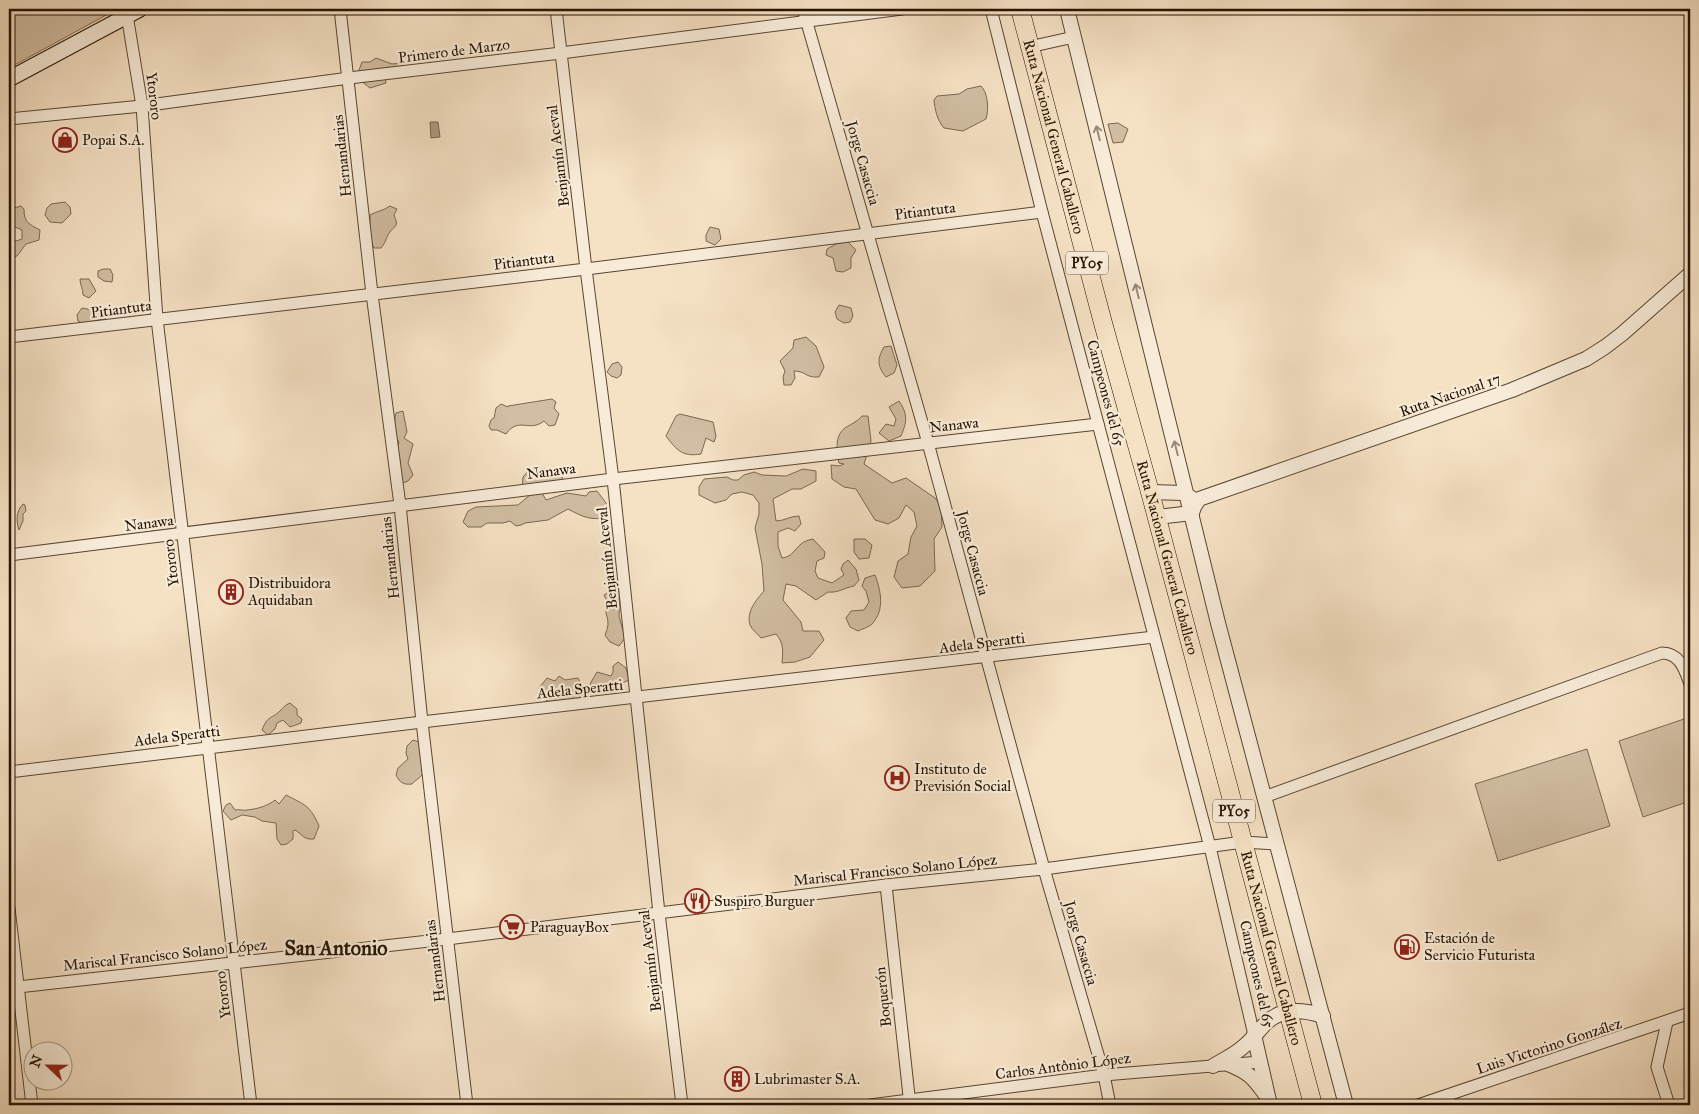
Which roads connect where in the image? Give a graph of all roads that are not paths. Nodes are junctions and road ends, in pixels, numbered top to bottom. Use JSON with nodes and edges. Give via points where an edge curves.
{"nodes":[{"id":1,"x":340,"y":9,"type":"edge"},
{"id":2,"x":556,"y":9,"type":"edge"},
{"id":3,"x":803,"y":9,"type":"edge"},
{"id":4,"x":902,"y":9,"type":"edge"},
{"id":5,"x":991,"y":9,"type":"edge"},
{"id":6,"x":1020,"y":9,"type":"edge"},
{"id":7,"x":1067,"y":9,"type":"edge"},
{"id":8,"x":131,"y":11,"type":"edge"},
{"id":9,"x":807,"y":21,"type":"junction"},
{"id":10,"x":1074,"y":37,"type":"junction"},
{"id":11,"x":1029,"y":47,"type":"junction"},
{"id":12,"x":561,"y":53,"type":"junction"},
{"id":13,"x":349,"y":78,"type":"junction"},
{"id":14,"x":9,"y":79,"type":"edge"},
{"id":15,"x":142,"y":106,"type":"junction"},
{"id":16,"x":9,"y":119,"type":"edge"},
{"id":17,"x":1042,"y":212,"type":"junction"},
{"id":18,"x":868,"y":234,"type":"junction"},
{"id":19,"x":586,"y":268,"type":"junction"},
{"id":20,"x":1690,"y":274,"type":"edge"},
{"id":21,"x":372,"y":294,"type":"junction"},
{"id":22,"x":158,"y":319,"type":"junction"},
{"id":23,"x":9,"y":338,"type":"edge"},
{"id":24,"x":1098,"y":424,"type":"junction"},
{"id":25,"x":928,"y":443,"type":"junction"},
{"id":26,"x":613,"y":479,"type":"junction"},
{"id":27,"x":1150,"y":492,"type":"junction"},
{"id":28,"x":1192,"y":503,"type":"junction"},
{"id":29,"x":400,"y":505,"type":"junction"},
{"id":30,"x":1157,"y":517,"type":"junction"},
{"id":31,"x":183,"y":534,"type":"junction"},
{"id":32,"x":9,"y":554,"type":"edge"},
{"id":33,"x":1154,"y":637,"type":"junction"},
{"id":34,"x":986,"y":658,"type":"junction"},
{"id":35,"x":1690,"y":684,"type":"edge"},
{"id":36,"x":638,"y":697,"type":"junction"},
{"id":37,"x":422,"y":722,"type":"junction"},
{"id":38,"x":208,"y":747,"type":"junction"},
{"id":39,"x":9,"y":772,"type":"edge"},
{"id":40,"x":1264,"y":797,"type":"junction"},
{"id":41,"x":1243,"y":842,"type":"junction"},
{"id":42,"x":1277,"y":844,"type":"junction"},
{"id":43,"x":1210,"y":847,"type":"junction"},
{"id":44,"x":1044,"y":869,"type":"junction"},
{"id":45,"x":886,"y":885,"type":"junction"},
{"id":46,"x":9,"y":908,"type":"edge"},
{"id":47,"x":659,"y":913,"type":"junction"},
{"id":48,"x":447,"y":939,"type":"junction"},
{"id":49,"x":234,"y":962,"type":"junction"},
{"id":50,"x":13,"y":987,"type":"edge"},
{"id":51,"x":1289,"y":1011,"type":"junction"},
{"id":52,"x":1690,"y":1014,"type":"edge"},
{"id":53,"x":1323,"y":1016,"type":"junction"},
{"id":54,"x":1667,"y":1022,"type":"junction"},
{"id":55,"x":1254,"y":1035,"type":"junction"},
{"id":56,"x":1260,"y":1062,"type":"junction"},
{"id":57,"x":1228,"y":1064,"type":"junction"},
{"id":58,"x":1213,"y":1066,"type":"junction"},
{"id":59,"x":1104,"y":1075,"type":"junction"},
{"id":60,"x":1269,"y":1102,"type":"edge"},
{"id":61,"x":910,"y":1103,"type":"edge"},
{"id":62,"x":32,"y":1105,"type":"edge"},
{"id":63,"x":251,"y":1105,"type":"edge"},
{"id":64,"x":468,"y":1105,"type":"edge"},
{"id":65,"x":682,"y":1105,"type":"edge"},
{"id":66,"x":870,"y":1105,"type":"edge"},
{"id":67,"x":1110,"y":1105,"type":"edge"},
{"id":68,"x":1313,"y":1105,"type":"edge"},
{"id":69,"x":1346,"y":1105,"type":"edge"},
{"id":70,"x":1418,"y":1105,"type":"edge"},
{"id":71,"x":1669,"y":1105,"type":"edge"}],
"edges":[{"from":1,"to":13,"type":"street","name":"Hernandarias"},
{"from":2,"to":12,"type":"street","name":"Benjamín Aceval"},
{"from":3,"to":9,"type":"street","name":"Jorge Casaccia"},
{"from":4,"to":9,"type":"street","name":"Primero de Marzo"},
{"from":5,"to":17,"type":"street","name":"Campeones del 65"},
{"from":6,"to":11,"type":"highway","name":"Ruta Nacional General Caballero","number":"PY05"},
{"from":7,"to":10,"type":"street"},
{"from":8,"to":14,"type":"main road"},
{"from":8,"to":15,"type":"street","name":"Ytororo"},
{"from":9,"to":12,"type":"street","name":"Primero de Marzo"},
{"from":9,"to":18,"type":"street","name":"Jorge Casaccia"},
{"from":10,"to":11,"type":"street"},
{"from":28,"to":10,"type":"street","one_way":true},
{"from":11,"to":27,"type":"highway","name":"Ruta Nacional General Caballero","number":"PY05"},
{"from":12,"to":13,"type":"street","name":"Primero de Marzo"},
{"from":12,"to":19,"type":"street","name":"Benjamín Aceval"},
{"from":13,"to":15,"type":"street","name":"Primero de Marzo"},
{"from":13,"to":21,"type":"street","name":"Hernandarias"},
{"from":15,"to":16,"type":"street","name":"Primero de Marzo"},
{"from":15,"to":22,"type":"street","name":"Ytororo"},
{"from":17,"to":18,"type":"street","name":"Pitiantuta"},
{"from":17,"to":24,"type":"street","name":"Campeones del 65"},
{"from":18,"to":19,"type":"street","name":"Pitiantuta"},
{"from":18,"to":25,"type":"street","name":"Jorge Casaccia"},
{"from":19,"to":21,"type":"street","name":"Pitiantuta"},
{"from":19,"to":26,"type":"street","name":"Benjamín Aceval"},
{"from":20,"to":28,"type":"street","name":"Ruta Nacional 17","via":[[1622,334],[1586,359],[1512,390]]},
{"from":21,"to":22,"type":"street","name":"Pitiantuta"},
{"from":21,"to":29,"type":"street","name":"Hernandarias"},
{"from":22,"to":23,"type":"street","name":"Pitiantuta"},
{"from":22,"to":31,"type":"street","name":"Ytororo"},
{"from":24,"to":25,"type":"street","name":"Nanawa"},
{"from":24,"to":33,"type":"street","name":"Campeones del 65"},
{"from":25,"to":26,"type":"street","name":"Nanawa"},
{"from":25,"to":34,"type":"street","name":"Jorge Casaccia"},
{"from":26,"to":29,"type":"street","name":"Nanawa"},
{"from":26,"to":36,"type":"street","name":"Benjamín Aceval"},
{"from":27,"to":28,"type":"street","via":[[1183,493]]},
{"from":27,"to":30,"type":"highway","name":"Ruta Nacional General Caballero","number":"PY05"},
{"from":28,"to":30,"type":"street","name":"Ruta Nacional 17"},
{"from":28,"to":40,"type":"street","via":[[1218,623]]},
{"from":29,"to":31,"type":"street","name":"Nanawa"},
{"from":29,"to":37,"type":"street","name":"Hernandarias"},
{"from":30,"to":41,"type":"highway","name":"Ruta Nacional General Caballero","number":"PY05"},
{"from":31,"to":32,"type":"street","name":"Nanawa"},
{"from":31,"to":38,"type":"street","name":"Ytororo"},
{"from":33,"to":34,"type":"street","name":"Adela Speratti"},
{"from":33,"to":43,"type":"street","name":"Campeones del 65"},
{"from":34,"to":36,"type":"street","name":"Adela Speratti"},
{"from":34,"to":44,"type":"street","name":"Jorge Casaccia"},
{"from":35,"to":40,"type":"street","via":[[1676,657],[1662,653]]},
{"from":36,"to":37,"type":"street","name":"Adela Speratti"},
{"from":36,"to":47,"type":"street","name":"Benjamín Aceval"},
{"from":37,"to":38,"type":"street","name":"Adela Speratti"},
{"from":37,"to":48,"type":"street","name":"Hernandarias"},
{"from":38,"to":39,"type":"street","name":"Adela Speratti"},
{"from":38,"to":49,"type":"street","name":"Ytororo"},
{"from":40,"to":42,"type":"street"},
{"from":41,"to":42,"type":"street","name":"Mariscal Francisco Solano López"},
{"from":41,"to":43,"type":"street","name":"Mariscal Francisco Solano López"},
{"from":41,"to":51,"type":"highway","name":"Ruta Nacional General Caballero","number":"PY05"},
{"from":42,"to":53,"type":"street"},
{"from":43,"to":44,"type":"street","name":"Mariscal Francisco Solano López"},
{"from":43,"to":55,"type":"street","name":"Campeones del 65"},
{"from":44,"to":45,"type":"street","name":"Mariscal Francisco Solano López"},
{"from":44,"to":59,"type":"street","name":"Jorge Casaccia"},
{"from":45,"to":47,"type":"street","name":"Mariscal Francisco Solano López"},
{"from":45,"to":61,"type":"street","name":"Boquerón"},
{"from":46,"to":50,"type":"street"},
{"from":47,"to":48,"type":"street","name":"Mariscal Francisco Solano López"},
{"from":47,"to":65,"type":"street","name":"Benjamín Aceval"},
{"from":48,"to":49,"type":"street","name":"Mariscal Francisco Solano López"},
{"from":48,"to":64,"type":"street","name":"Hernandarias"},
{"from":49,"to":50,"type":"street","name":"Mariscal Francisco Solano López"},
{"from":49,"to":63,"type":"street","name":"Ytororo"},
{"from":50,"to":62,"type":"street"},
{"from":51,"to":53,"type":"street","via":[[1306,1010]]},
{"from":51,"to":55,"type":"street","via":[[1269,1020]]},
{"from":51,"to":68,"type":"highway","name":"Ruta Nacional General Caballero","number":"PY05"},
{"from":52,"to":54,"type":"street","name":"Luis Victorino González"},
{"from":53,"to":69,"type":"street"},
{"from":54,"to":70,"type":"street","name":"Luis Victorino González"},
{"from":54,"to":71,"type":"street","via":[[1657,1067]]},
{"from":55,"to":56,"type":"street","name":"Campeones del 65"},
{"from":55,"to":58,"type":"street","via":[[1243,1048]]},
{"from":56,"to":57,"type":"street","name":"Carlos Antônio López"},
{"from":56,"to":60,"type":"street","name":"Campeones del 65"},
{"from":57,"to":58,"type":"street","name":"Carlos Antônio López"},
{"from":57,"to":60,"type":"street","via":[[1244,1071],[1255,1081]]},
{"from":58,"to":59,"type":"street","name":"Carlos Antônio López"},
{"from":59,"to":61,"type":"street","name":"Carlos Antônio López"},
{"from":59,"to":67,"type":"street","name":"Jorge Casaccia"},
{"from":61,"to":66,"type":"street","name":"Carlos Antônio López"}]}
